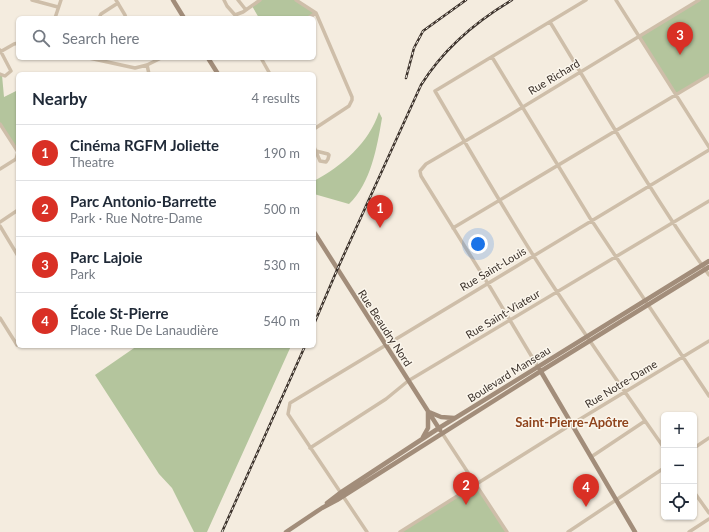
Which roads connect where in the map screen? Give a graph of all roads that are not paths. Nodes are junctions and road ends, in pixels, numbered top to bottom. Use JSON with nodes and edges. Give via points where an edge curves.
{"nodes":[{"id":1,"x":32,"y":0,"type":"edge"},
{"id":2,"x":61,"y":0,"type":"edge"},
{"id":3,"x":173,"y":0,"type":"edge"},
{"id":4,"x":224,"y":0,"type":"edge"},
{"id":5,"x":238,"y":0,"type":"edge"},
{"id":6,"x":260,"y":0,"type":"edge"},
{"id":7,"x":296,"y":0,"type":"edge"},
{"id":8,"x":586,"y":0,"type":"edge"},
{"id":9,"x":616,"y":0,"type":"edge"},
{"id":10,"x":699,"y":0,"type":"edge"},
{"id":11,"x":117,"y":1,"type":"edge"},
{"id":12,"x":58,"y":7,"type":"junction"},
{"id":13,"x":246,"y":10,"type":"junction"},
{"id":14,"x":316,"y":13,"type":"junction"},
{"id":15,"x":56,"y":16,"type":"edge"},
{"id":16,"x":102,"y":16,"type":"edge"},
{"id":17,"x":125,"y":16,"type":"edge"},
{"id":18,"x":183,"y":16,"type":"edge"},
{"id":19,"x":311,"y":16,"type":"edge"},
{"id":20,"x":550,"y":22,"type":"junction"},
{"id":21,"x":639,"y":36,"type":"junction"},
{"id":22,"x":16,"y":44,"type":"edge"},
{"id":23,"x":0,"y":51,"type":"edge"},
{"id":24,"x":492,"y":57,"type":"junction"},
{"id":25,"x":98,"y":60,"type":"edge"},
{"id":26,"x":157,"y":60,"type":"edge"},
{"id":27,"x":209,"y":60,"type":"edge"},
{"id":28,"x":262,"y":60,"type":"edge"},
{"id":29,"x":147,"y":65,"type":"junction"},
{"id":30,"x":580,"y":71,"type":"junction"},
{"id":31,"x":149,"y":72,"type":"edge"},
{"id":32,"x":217,"y":72,"type":"edge"},
{"id":33,"x":269,"y":72,"type":"edge"},
{"id":34,"x":0,"y":74,"type":"edge"},
{"id":35,"x":709,"y":75,"type":"edge"},
{"id":36,"x":676,"y":95,"type":"junction"},
{"id":37,"x":523,"y":107,"type":"junction"},
{"id":38,"x":0,"y":124,"type":"edge"},
{"id":39,"x":316,"y":128,"type":"edge"},
{"id":40,"x":615,"y":131,"type":"junction"},
{"id":41,"x":464,"y":142,"type":"junction"},
{"id":42,"x":16,"y":149,"type":"edge"},
{"id":43,"x":709,"y":149,"type":"edge"},
{"id":44,"x":16,"y":159,"type":"edge"},
{"id":45,"x":558,"y":166,"type":"junction"},
{"id":46,"x":0,"y":169,"type":"edge"},
{"id":47,"x":650,"y":186,"type":"junction"},
{"id":48,"x":500,"y":201,"type":"junction"},
{"id":49,"x":709,"y":201,"type":"edge"},
{"id":50,"x":16,"y":211,"type":"edge"},
{"id":51,"x":592,"y":220,"type":"junction"},
{"id":52,"x":0,"y":222,"type":"edge"},
{"id":53,"x":673,"y":222,"type":"junction"},
{"id":54,"x":0,"y":226,"type":"edge"},
{"id":55,"x":453,"y":228,"type":"junction"},
{"id":56,"x":316,"y":235,"type":"edge"},
{"id":57,"x":16,"y":253,"type":"edge"},
{"id":58,"x":533,"y":256,"type":"junction"},
{"id":59,"x":616,"y":256,"type":"junction"},
{"id":60,"x":709,"y":261,"type":"edge"},
{"id":61,"x":705,"y":267,"type":"edge"},
{"id":62,"x":709,"y":275,"type":"edge"},
{"id":63,"x":488,"y":283,"type":"junction"},
{"id":64,"x":557,"y":292,"type":"junction"},
{"id":65,"x":647,"y":302,"type":"junction"},
{"id":66,"x":0,"y":318,"type":"edge"},
{"id":67,"x":510,"y":320,"type":"junction"},
{"id":68,"x":588,"y":339,"type":"junction"},
{"id":69,"x":709,"y":341,"type":"edge"},
{"id":70,"x":16,"y":343,"type":"edge"},
{"id":71,"x":385,"y":345,"type":"junction"},
{"id":72,"x":683,"y":357,"type":"junction"},
{"id":73,"x":539,"y":369,"type":"junction"},
{"id":74,"x":408,"y":381,"type":"junction"},
{"id":75,"x":625,"y":392,"type":"junction"},
{"id":76,"x":709,"y":396,"type":"edge"},
{"id":77,"x":428,"y":411,"type":"junction"},
{"id":78,"x":456,"y":418,"type":"junction"},
{"id":79,"x":645,"y":421,"type":"junction"},
{"id":80,"x":572,"y":424,"type":"junction"},
{"id":81,"x":439,"y":428,"type":"junction"},
{"id":82,"x":442,"y":433,"type":"junction"},
{"id":83,"x":709,"y":438,"type":"edge"},
{"id":84,"x":419,"y":441,"type":"junction"},
{"id":85,"x":661,"y":444,"type":"edge"},
{"id":86,"x":697,"y":446,"type":"edge"},
{"id":87,"x":310,"y":448,"type":"junction"},
{"id":88,"x":591,"y":458,"type":"junction"},
{"id":89,"x":661,"y":470,"type":"edge"},
{"id":90,"x":476,"y":484,"type":"junction"},
{"id":91,"x":342,"y":495,"type":"junction"},
{"id":92,"x":697,"y":496,"type":"edge"},
{"id":93,"x":617,"y":500,"type":"junction"},
{"id":94,"x":709,"y":513,"type":"edge"},
{"id":95,"x":709,"y":518,"type":"edge"},
{"id":96,"x":286,"y":532,"type":"edge"},
{"id":97,"x":367,"y":532,"type":"edge"},
{"id":98,"x":400,"y":532,"type":"edge"},
{"id":99,"x":507,"y":532,"type":"edge"},
{"id":100,"x":568,"y":532,"type":"edge"},
{"id":101,"x":635,"y":532,"type":"edge"},
{"id":102,"x":689,"y":532,"type":"edge"}],
"edges":[{"from":1,"to":12,"type":"street"},
{"from":2,"to":12,"type":"street"},
{"from":3,"to":18,"type":"main road"},
{"from":4,"to":13,"type":"street","via":[[235,15]]},
{"from":5,"to":13,"type":"street"},
{"from":6,"to":13,"type":"street"},
{"from":7,"to":14,"type":"street"},
{"from":8,"to":20,"type":"street"},
{"from":9,"to":21,"type":"street"},
{"from":10,"to":21,"type":"street","name":"Rue Richard"},
{"from":11,"to":16,"type":"street"},
{"from":11,"to":17,"type":"street"},
{"from":12,"to":15,"type":"street"},
{"from":14,"to":19,"type":"street"},
{"from":14,"to":39,"type":"street","via":[[352,100],[349,106]]},
{"from":20,"to":24,"type":"street"},
{"from":20,"to":30,"type":"street"},
{"from":21,"to":30,"type":"street","name":"Rue Richard"},
{"from":21,"to":36,"type":"street"},
{"from":22,"to":23,"type":"street"},
{"from":23,"to":34,"type":"street","via":[[11,71],[5,76]]},
{"from":24,"to":37,"type":"street"},
{"from":24,"to":41,"type":"street","via":[[435,91]]},
{"from":25,"to":29,"type":"street","via":[[135,68]]},
{"from":26,"to":29,"type":"street"},
{"from":27,"to":32,"type":"main road"},
{"from":28,"to":33,"type":"street"},
{"from":29,"to":31,"type":"street"},
{"from":30,"to":37,"type":"street","name":"Rue Richard"},
{"from":30,"to":40,"type":"street"},
{"from":35,"to":36,"type":"street"},
{"from":36,"to":40,"type":"street"},
{"from":36,"to":43,"type":"street"},
{"from":37,"to":41,"type":"street","name":"Rue Richard"},
{"from":37,"to":45,"type":"street"},
{"from":38,"to":42,"type":"street"},
{"from":40,"to":45,"type":"street"},
{"from":40,"to":47,"type":"street"},
{"from":41,"to":48,"type":"street"},
{"from":41,"to":55,"type":"street","name":"Rue Richard","via":[[426,164],[420,171]]},
{"from":43,"to":47,"type":"street","name":"Rue Saint-Louis"},
{"from":44,"to":46,"type":"street"},
{"from":45,"to":48,"type":"street"},
{"from":45,"to":51,"type":"street"},
{"from":47,"to":51,"type":"street","name":"Rue Saint-Louis"},
{"from":47,"to":53,"type":"street"},
{"from":48,"to":55,"type":"street"},
{"from":48,"to":58,"type":"street"},
{"from":49,"to":53,"type":"street","name":"Rue Saint-Viateur"},
{"from":50,"to":52,"type":"street"},
{"from":51,"to":58,"type":"street","name":"Rue Saint-Louis"},
{"from":51,"to":59,"type":"street"},
{"from":53,"to":59,"type":"street","name":"Rue Saint-Viateur"},
{"from":53,"to":61,"type":"street"},
{"from":54,"to":57,"type":"street"},
{"from":55,"to":63,"type":"street"},
{"from":56,"to":71,"type":"main road","name":"Rue Beaudry Nord"},
{"from":58,"to":63,"type":"street","name":"Rue Saint-Louis"},
{"from":58,"to":64,"type":"street"},
{"from":59,"to":64,"type":"street","name":"Rue Saint-Viateur"},
{"from":59,"to":65,"type":"street"},
{"from":60,"to":61,"type":"main road","name":"Boulevard Manseau"},
{"from":61,"to":62,"type":"street"},
{"from":61,"to":65,"type":"main road","name":"Boulevard Manseau"},
{"from":63,"to":67,"type":"street"},
{"from":63,"to":71,"type":"street","name":"Rue Saint-Louis"},
{"from":64,"to":67,"type":"street","name":"Rue Saint-Viateur"},
{"from":64,"to":68,"type":"street"},
{"from":65,"to":68,"type":"main road","name":"Boulevard Manseau"},
{"from":65,"to":72,"type":"street"},
{"from":66,"to":70,"type":"street"},
{"from":67,"to":73,"type":"street"},
{"from":67,"to":74,"type":"street","name":"Rue Saint-Viateur"},
{"from":68,"to":73,"type":"main road","name":"Boulevard Manseau"},
{"from":68,"to":75,"type":"street"},
{"from":69,"to":72,"type":"street","name":"Rue Notre-Dame"},
{"from":71,"to":74,"type":"main road","name":"Rue Beaudry Nord"},
{"from":71,"to":87,"type":"street","name":"Rue Saint-Louis","via":[[290,403],[288,414]]},
{"from":72,"to":75,"type":"street","name":"Rue Notre-Dame"},
{"from":72,"to":76,"type":"street"},
{"from":73,"to":78,"type":"main road","name":"Boulevard Manseau"},
{"from":73,"to":80,"type":"main road"},
{"from":73,"to":82,"type":"main road","name":"Boulevard Manseau"},
{"from":74,"to":77,"type":"main road","name":"Rue Beaudry Nord"},
{"from":74,"to":87,"type":"street","name":"Rue Saint-Viateur"},
{"from":75,"to":79,"type":"street"},
{"from":75,"to":80,"type":"street","name":"Rue Notre-Dame"},
{"from":77,"to":78,"type":"main road","via":[[442,418]]},
{"from":77,"to":81,"type":"main road","name":"Rue Beaudry Nord"},
{"from":77,"to":84,"type":"main road","via":[[428,428]]},
{"from":78,"to":81,"type":"main road","name":"Boulevard Manseau"},
{"from":79,"to":85,"type":"street"},
{"from":79,"to":88,"type":"street"},
{"from":80,"to":88,"type":"main road"},
{"from":80,"to":90,"type":"street","name":"Rue Notre-Dame"},
{"from":81,"to":82,"type":"main road","name":"Rue Beaudry Nord"},
{"from":81,"to":84,"type":"main road","name":"Boulevard Manseau"},
{"from":82,"to":90,"type":"street"},
{"from":82,"to":91,"type":"main road","name":"Boulevard Manseau"},
{"from":83,"to":86,"type":"street"},
{"from":84,"to":91,"type":"main road","name":"Boulevard Manseau"},
{"from":87,"to":91,"type":"street"},
{"from":88,"to":93,"type":"main road"},
{"from":89,"to":93,"type":"street"},
{"from":90,"to":98,"type":"street","name":"Rue Notre-Dame"},
{"from":90,"to":99,"type":"street"},
{"from":91,"to":96,"type":"main road","name":"Boulevard Manseau"},
{"from":91,"to":97,"type":"street"},
{"from":92,"to":94,"type":"street"},
{"from":93,"to":100,"type":"street"},
{"from":93,"to":101,"type":"main road"},
{"from":95,"to":102,"type":"street"}]}
